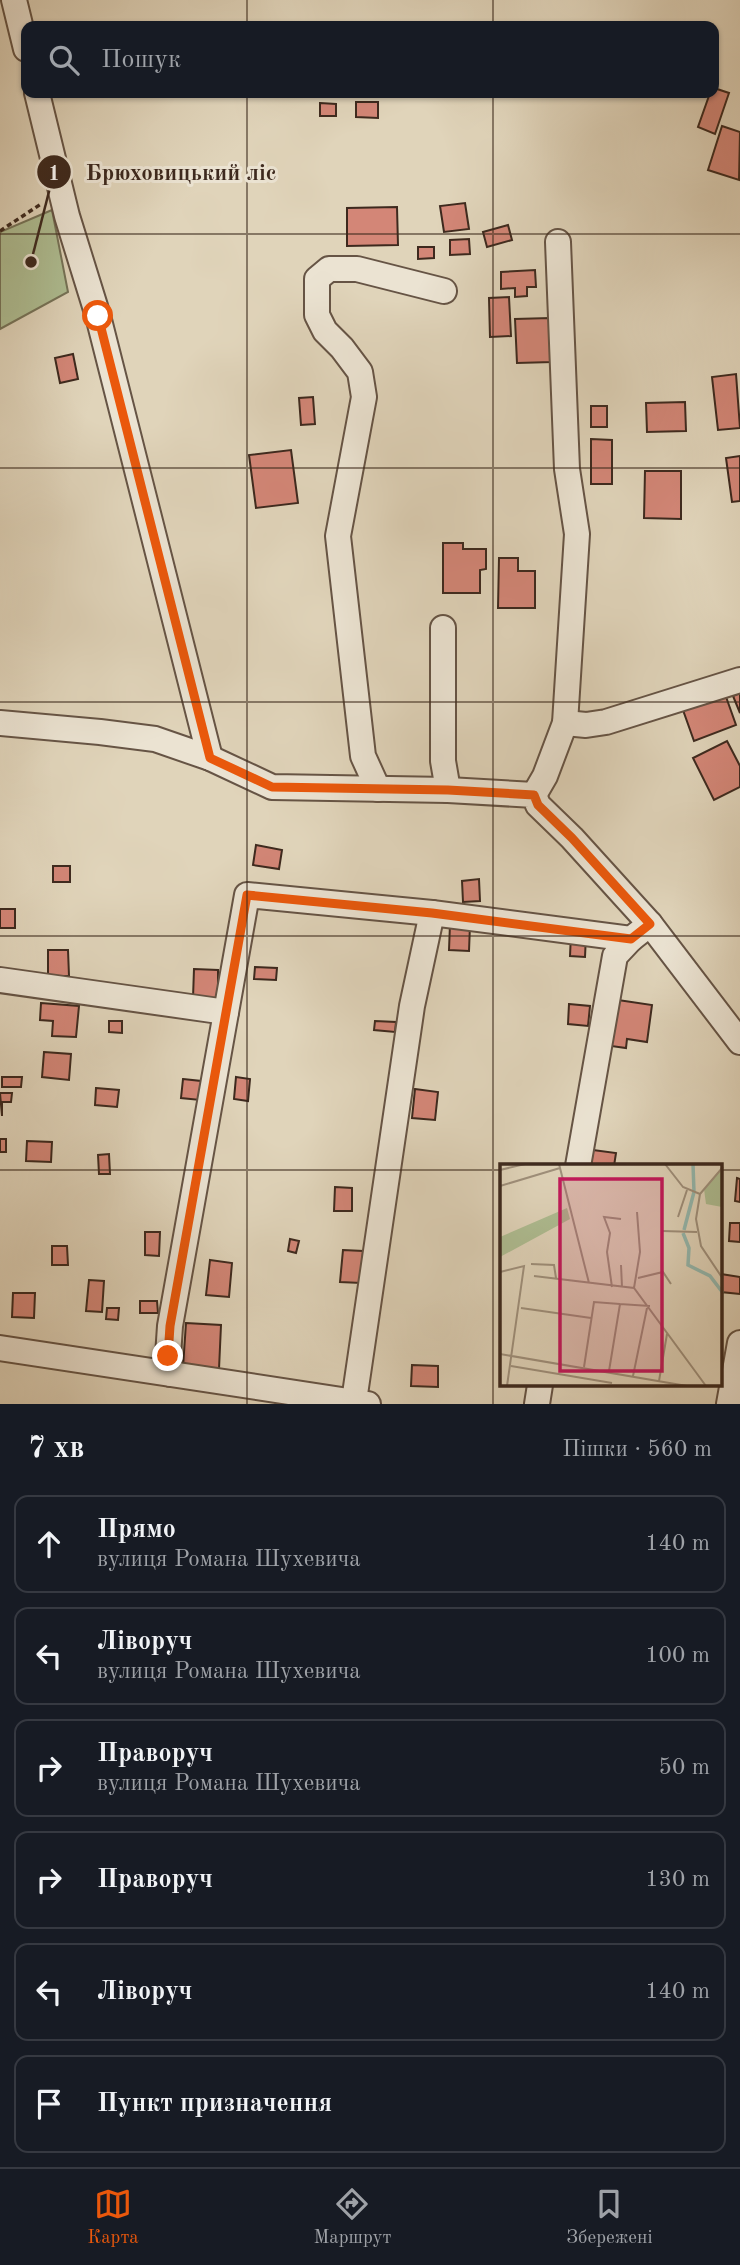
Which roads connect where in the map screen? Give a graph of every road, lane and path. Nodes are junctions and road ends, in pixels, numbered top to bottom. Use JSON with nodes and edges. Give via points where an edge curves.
{"nodes":[{"id":1,"x":14,"y":0,"type":"edge"},
{"id":2,"x":21,"y":29,"type":"edge"},
{"id":3,"x":38,"y":98,"type":"edge"},
{"id":4,"x":60,"y":191,"type":"junction"},
{"id":5,"x":0,"y":231,"type":"edge"},
{"id":6,"x":558,"y":242,"type":"dead end"},
{"id":7,"x":444,"y":291,"type":"dead end"},
{"id":8,"x":443,"y":628,"type":"dead end"},
{"id":9,"x":740,"y":680,"type":"edge"},
{"id":10,"x":0,"y":723,"type":"edge"},
{"id":11,"x":565,"y":723,"type":"junction"},
{"id":12,"x":210,"y":758,"type":"junction"},
{"id":13,"x":378,"y":789,"type":"junction"},
{"id":14,"x":448,"y":790,"type":"junction"},
{"id":15,"x":534,"y":795,"type":"junction"},
{"id":16,"x":432,"y":913,"type":"junction"},
{"id":17,"x":641,"y":932,"type":"junction"},
{"id":18,"x":0,"y":980,"type":"edge"},
{"id":19,"x":226,"y":1012,"type":"junction"},
{"id":20,"x":740,"y":1042,"type":"edge"},
{"id":21,"x":578,"y":1164,"type":"edge"},
{"id":22,"x":740,"y":1343,"type":"edge"},
{"id":23,"x":0,"y":1348,"type":"edge"},
{"id":24,"x":172,"y":1374,"type":"junction"},
{"id":25,"x":540,"y":1386,"type":"edge"},
{"id":26,"x":361,"y":1403,"type":"edge"},
{"id":27,"x":537,"y":1404,"type":"edge"},
{"id":28,"x":729,"y":1404,"type":"edge"}],
"edges":[{"from":1,"to":2,"type":"street"},
{"from":3,"to":4,"type":"street"},
{"from":4,"to":5,"type":"path"},
{"from":4,"to":12,"type":"street","via":[[98,316]]},
{"from":6,"to":11,"type":"street","via":[[567,469],[577,534]]},
{"from":7,"to":13,"type":"street","via":[[357,269],[329,269],[317,279],[317,315],[360,372],[364,397],[338,536],[363,756]]},
{"from":8,"to":14,"type":"street","via":[[443,761]]},
{"from":9,"to":11,"type":"street","via":[[606,722]]},
{"from":10,"to":12,"type":"street","via":[[155,739]]},
{"from":11,"to":15,"type":"street"},
{"from":12,"to":13,"type":"street","via":[[272,787]]},
{"from":13,"to":14,"type":"street"},
{"from":14,"to":15,"type":"street"},
{"from":15,"to":17,"type":"street"},
{"from":16,"to":17,"type":"street"},
{"from":16,"to":19,"type":"street","via":[[247,895]]},
{"from":16,"to":26,"type":"street","via":[[411,1006]]},
{"from":17,"to":20,"type":"street"},
{"from":17,"to":21,"type":"street","via":[[615,956]]},
{"from":18,"to":19,"type":"street"},
{"from":19,"to":24,"type":"street","via":[[170,1326]]},
{"from":22,"to":28,"type":"street"},
{"from":23,"to":24,"type":"street"},
{"from":24,"to":26,"type":"street"},
{"from":25,"to":27,"type":"street"}]}
